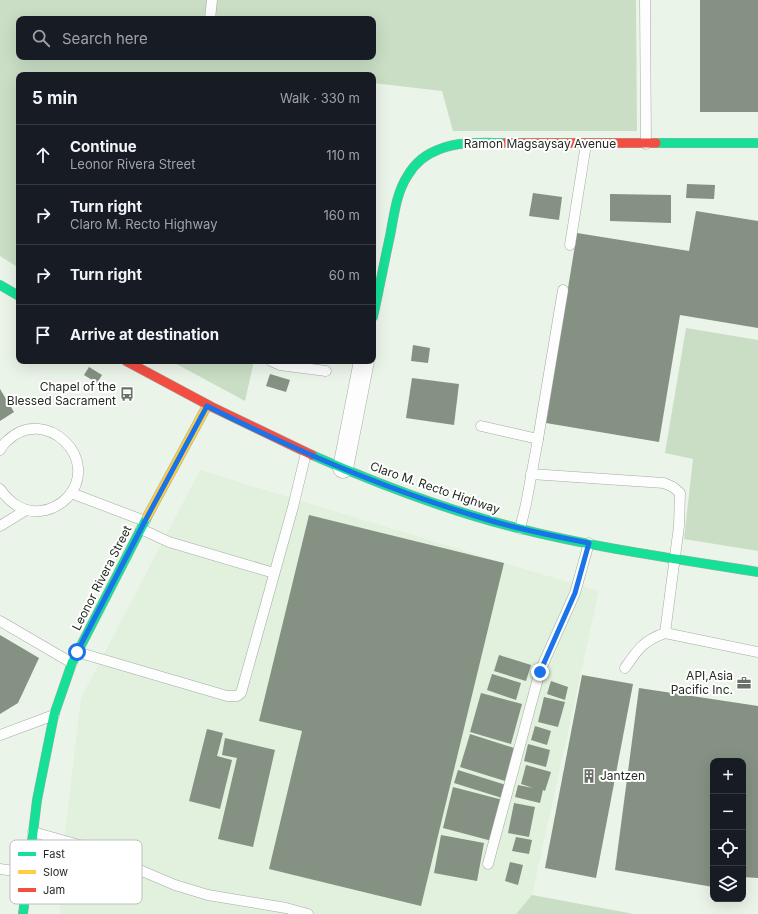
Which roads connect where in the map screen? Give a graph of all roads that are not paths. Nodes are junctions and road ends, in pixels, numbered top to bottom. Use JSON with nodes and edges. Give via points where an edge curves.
{"nodes":[{"id":1,"x":212,"y":0,"type":"edge"},
{"id":2,"x":644,"y":0,"type":"edge"},
{"id":3,"x":210,"y":16,"type":"edge"},
{"id":4,"x":758,"y":143,"type":"edge"},
{"id":5,"x":586,"y":144,"type":"junction"},
{"id":6,"x":646,"y":144,"type":"junction"},
{"id":7,"x":570,"y":245,"type":"dead end"},
{"id":8,"x":0,"y":285,"type":"edge"},
{"id":9,"x":563,"y":290,"type":"dead end"},
{"id":10,"x":16,"y":294,"type":"edge"},
{"id":11,"x":376,"y":302,"type":"edge"},
{"id":12,"x":131,"y":364,"type":"edge"},
{"id":13,"x":278,"y":364,"type":"edge"},
{"id":14,"x":363,"y":364,"type":"edge"},
{"id":15,"x":326,"y":371,"type":"dead end"},
{"id":16,"x":207,"y":406,"type":"junction"},
{"id":17,"x":481,"y":426,"type":"dead end"},
{"id":18,"x":538,"y":439,"type":"junction"},
{"id":19,"x":0,"y":450,"type":"edge"},
{"id":20,"x":306,"y":453,"type":"junction"},
{"id":21,"x":343,"y":468,"type":"junction"},
{"id":22,"x":531,"y":474,"type":"junction"},
{"id":23,"x":0,"y":489,"type":"edge"},
{"id":24,"x":71,"y":493,"type":"junction"},
{"id":25,"x":26,"y":510,"type":"junction"},
{"id":26,"x":143,"y":525,"type":"junction"},
{"id":27,"x":0,"y":526,"type":"edge"},
{"id":28,"x":520,"y":529,"type":"junction"},
{"id":29,"x":589,"y":543,"type":"junction"},
{"id":30,"x":676,"y":558,"type":"junction"},
{"id":31,"x":758,"y":572,"type":"edge"},
{"id":32,"x":274,"y":573,"type":"junction"},
{"id":33,"x":0,"y":621,"type":"edge"},
{"id":34,"x":665,"y":633,"type":"junction"},
{"id":35,"x":77,"y":652,"type":"junction"},
{"id":36,"x":758,"y":652,"type":"edge"},
{"id":37,"x":72,"y":663,"type":"junction"},
{"id":38,"x":625,"y":668,"type":"dead end"},
{"id":39,"x":54,"y":715,"type":"junction"},
{"id":40,"x":0,"y":735,"type":"edge"},
{"id":41,"x":33,"y":832,"type":"junction"},
{"id":42,"x":32,"y":840,"type":"edge"},
{"id":43,"x":62,"y":840,"type":"edge"},
{"id":44,"x":488,"y":864,"type":"dead end"},
{"id":45,"x":0,"y":869,"type":"edge"},
{"id":46,"x":10,"y":870,"type":"edge"},
{"id":47,"x":142,"y":871,"type":"edge"},
{"id":48,"x":24,"y":904,"type":"edge"},
{"id":49,"x":23,"y":914,"type":"edge"},
{"id":50,"x":308,"y":914,"type":"edge"}],
"edges":[{"from":1,"to":3,"type":"lane"},
{"from":2,"to":6,"type":"lane"},
{"from":4,"to":6,"type":"street","name":"Ramon Magsaysay Avenue"},
{"from":5,"to":6,"type":"street","name":"Ramon Magsaysay Avenue"},
{"from":5,"to":7,"type":"lane"},
{"from":5,"to":11,"type":"street","name":"Ramon Magsaysay Avenue","via":[[467,143],[450,145],[432,152],[417,162],[401,186]]},
{"from":8,"to":10,"type":"street"},
{"from":9,"to":18,"type":"lane"},
{"from":12,"to":16,"type":"street","name":"Claro M. Recto Highway"},
{"from":13,"to":15,"type":"lane"},
{"from":14,"to":21,"type":"street"},
{"from":16,"to":20,"type":"street","name":"Claro M. Recto Highway"},
{"from":16,"to":26,"type":"street","name":"Leonor Rivera Street"},
{"from":17,"to":18,"type":"lane"},
{"from":18,"to":22,"type":"lane"},
{"from":19,"to":24,"type":"lane","via":[[7,440],[31,429],[44,429],[57,434],[68,443],[75,454],[78,467],[77,481]]},
{"from":20,"to":21,"type":"street","name":"Claro M. Recto Highway"},
{"from":20,"to":32,"type":"lane"},
{"from":21,"to":28,"type":"street","name":"Claro M. Recto Highway","via":[[398,491]]},
{"from":22,"to":28,"type":"lane"},
{"from":22,"to":30,"type":"lane","via":[[664,483],[673,487],[680,493],[680,526]]},
{"from":23,"to":25,"type":"lane","via":[[15,505]]},
{"from":24,"to":25,"type":"lane","via":[[63,502],[52,508]]},
{"from":24,"to":26,"type":"lane"},
{"from":25,"to":27,"type":"lane"},
{"from":26,"to":32,"type":"lane","via":[[169,542]]},
{"from":26,"to":35,"type":"street","name":"Leonor Rivera Street"},
{"from":28,"to":29,"type":"street","name":"Claro M. Recto Highway"},
{"from":29,"to":30,"type":"street","name":"Claro M. Recto Highway"},
{"from":29,"to":44,"type":"lane","via":[[575,593],[540,672]]},
{"from":30,"to":31,"type":"street","name":"Claro M. Recto Highway"},
{"from":30,"to":34,"type":"lane"},
{"from":32,"to":35,"type":"lane","via":[[241,693],[237,696],[227,696]]},
{"from":33,"to":37,"type":"lane"},
{"from":34,"to":36,"type":"lane"},
{"from":34,"to":38,"type":"lane","via":[[639,648]]},
{"from":35,"to":37,"type":"street","name":"Leonor Rivera Street"},
{"from":37,"to":39,"type":"street","name":"Leonor Rivera Street"},
{"from":39,"to":40,"type":"lane"},
{"from":39,"to":41,"type":"street","name":"Leonor Rivera Street"},
{"from":41,"to":42,"type":"street","name":"Leonor Rivera Street"},
{"from":41,"to":43,"type":"lane"},
{"from":45,"to":46,"type":"lane"},
{"from":47,"to":50,"type":"lane","via":[[208,895]]},
{"from":48,"to":49,"type":"street","name":"Leonor Rivera Street"}]}
